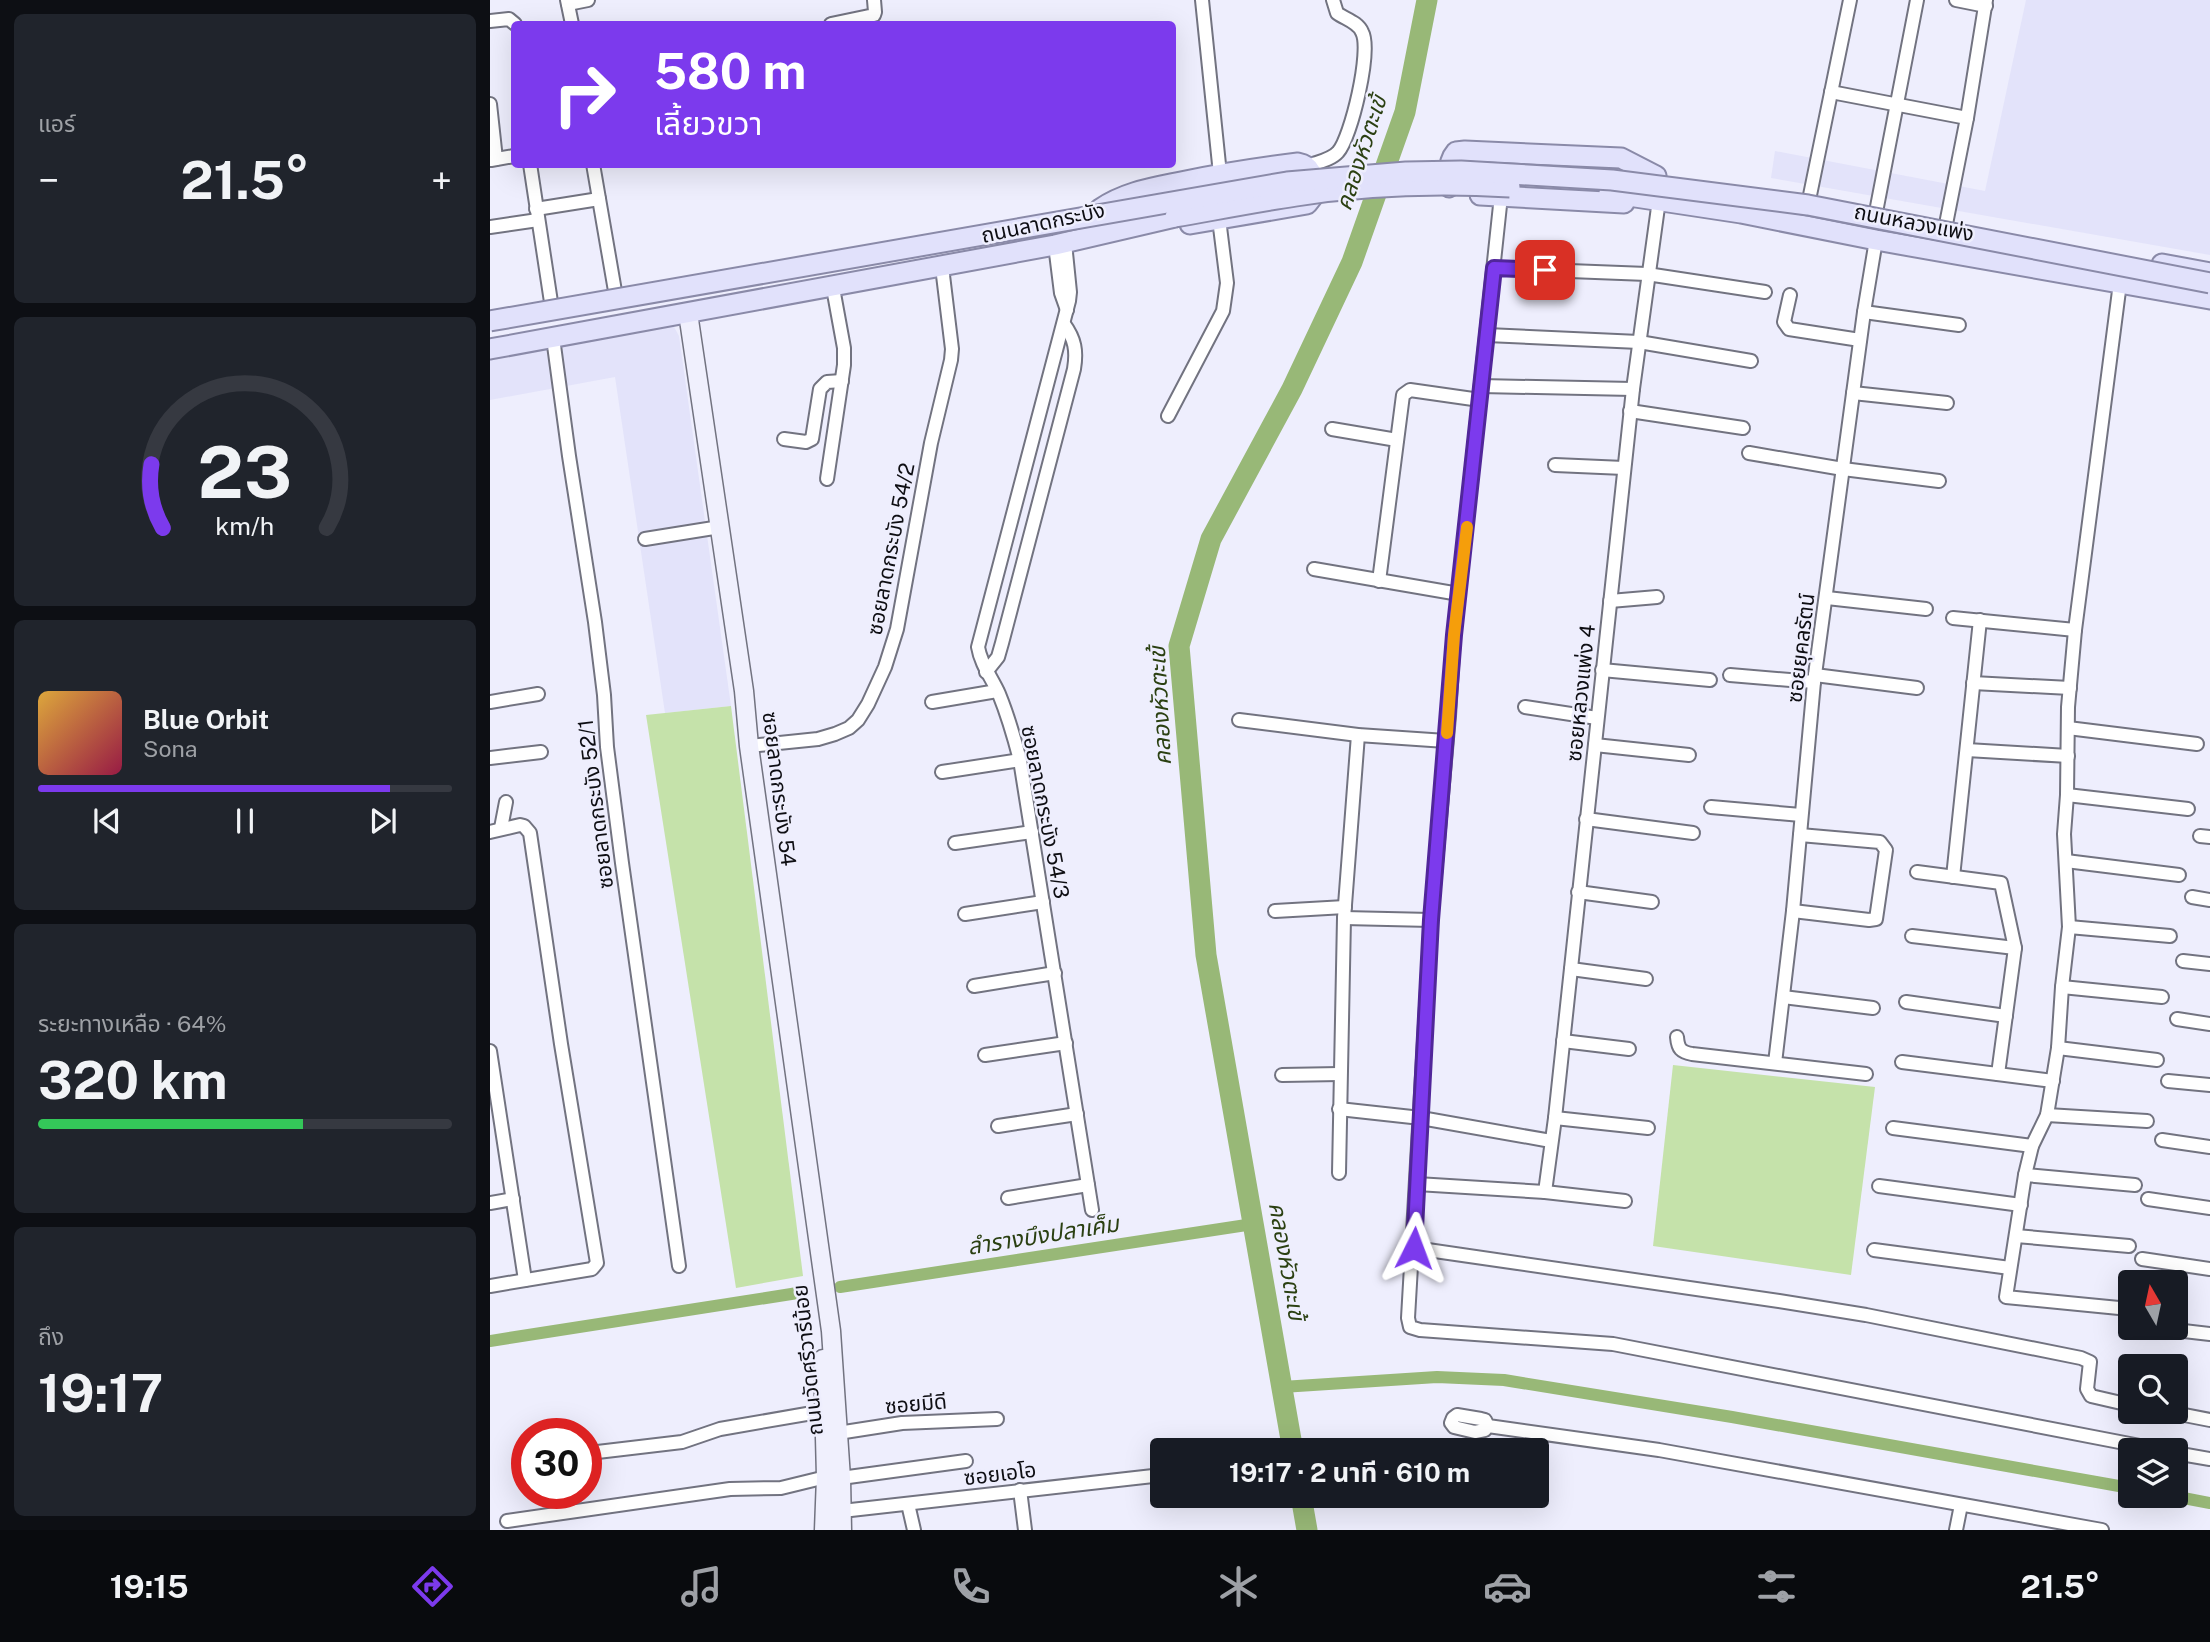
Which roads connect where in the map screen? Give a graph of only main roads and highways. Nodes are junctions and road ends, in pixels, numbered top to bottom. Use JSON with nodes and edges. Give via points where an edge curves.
{"nodes":[{"id":1,"x":1612,"y":173,"type":"joint"},
{"id":2,"x":1656,"y":176,"type":"junction"},
{"id":3,"x":1609,"y":193,"type":"joint"},
{"id":4,"x":1658,"y":200,"type":"junction"},
{"id":5,"x":1100,"y":209,"type":"junction"},
{"id":6,"x":1102,"y":234,"type":"junction"},
{"id":7,"x":2210,"y":273,"type":"edge"},
{"id":8,"x":682,"y":280,"type":"junction"},
{"id":9,"x":2210,"y":283,"type":"edge"},
{"id":10,"x":2210,"y":292,"type":"edge"},
{"id":11,"x":2210,"y":299,"type":"edge"},
{"id":12,"x":490,"y":312,"type":"edge"},
{"id":13,"x":688,"y":313,"type":"junction"},
{"id":14,"x":490,"y":321,"type":"edge"},
{"id":15,"x":490,"y":335,"type":"edge"},
{"id":16,"x":490,"y":349,"type":"edge"},
{"id":17,"x":822,"y":1272,"type":"junction"},
{"id":18,"x":833,"y":1477,"type":"junction"},
{"id":19,"x":824,"y":1530,"type":"edge"},
{"id":20,"x":842,"y":1530,"type":"edge"}],
"edges":[{"from":1,"to":2,"type":"main road","name":"ถนนหลวงแพ่ง"},
{"from":1,"to":5,"type":"main road","name":"ถนนลาดกระบัง","bridge":true,"via":[[1495,166],[1391,167],[1297,175]]},
{"from":2,"to":4,"type":"main road","via":[[1621,158],[1465,151],[1456,152],[1450,164],[1448,186],[1454,193],[1608,203]]},
{"from":2,"to":7,"type":"main road","name":"ถนนหลวงแพ่ง","via":[[1759,190]]},
{"from":3,"to":4,"type":"main road","name":"ถนนหลวงแพ่ง"},
{"from":3,"to":6,"type":"main road","name":"ถนนลาดกระบัง","bridge":true,"via":[[1493,186],[1392,187],[1298,195]]},
{"from":4,"to":11,"type":"main road","name":"ถนนหลวงแพ่ง"},
{"from":5,"to":6,"type":"main road","via":[[1130,193],[1298,163],[1311,171],[1314,195],[1307,204],[1124,235]]},
{"from":5,"to":8,"type":"main road","name":"ถนนลาดกระบัง"},
{"from":6,"to":13,"type":"main road","name":"ถนนลาดกระบัง"},
{"from":8,"to":12,"type":"main road","name":"ถนนลาดกระบัง"},
{"from":8,"to":13,"type":"main road"},
{"from":9,"to":14,"type":"main road","bridge":true,"via":[[1808,205],[1612,180],[1406,172],[1287,181]]},
{"from":10,"to":15,"type":"main road","bridge":true,"via":[[1692,197],[1592,185],[1455,178],[1269,192],[948,255]]},
{"from":13,"to":16,"type":"main road","name":"ถนนลาดกระบัง"},
{"from":13,"to":17,"type":"main road","name":"ซอยลาดกระบัง 54"},
{"from":17,"to":18,"type":"main road","name":"ถนนวัดศรีวารีน้อย","via":[[824,1411]]},
{"from":17,"to":18,"type":"main road","name":"ถนนวัดศรีวารีน้อย","via":[[838,1433]]},
{"from":18,"to":19,"type":"main road","name":"ถนนวัดศรีวารีน้อย"},
{"from":18,"to":20,"type":"main road","name":"ถนนวัดศรีวารีน้อย"}]}
